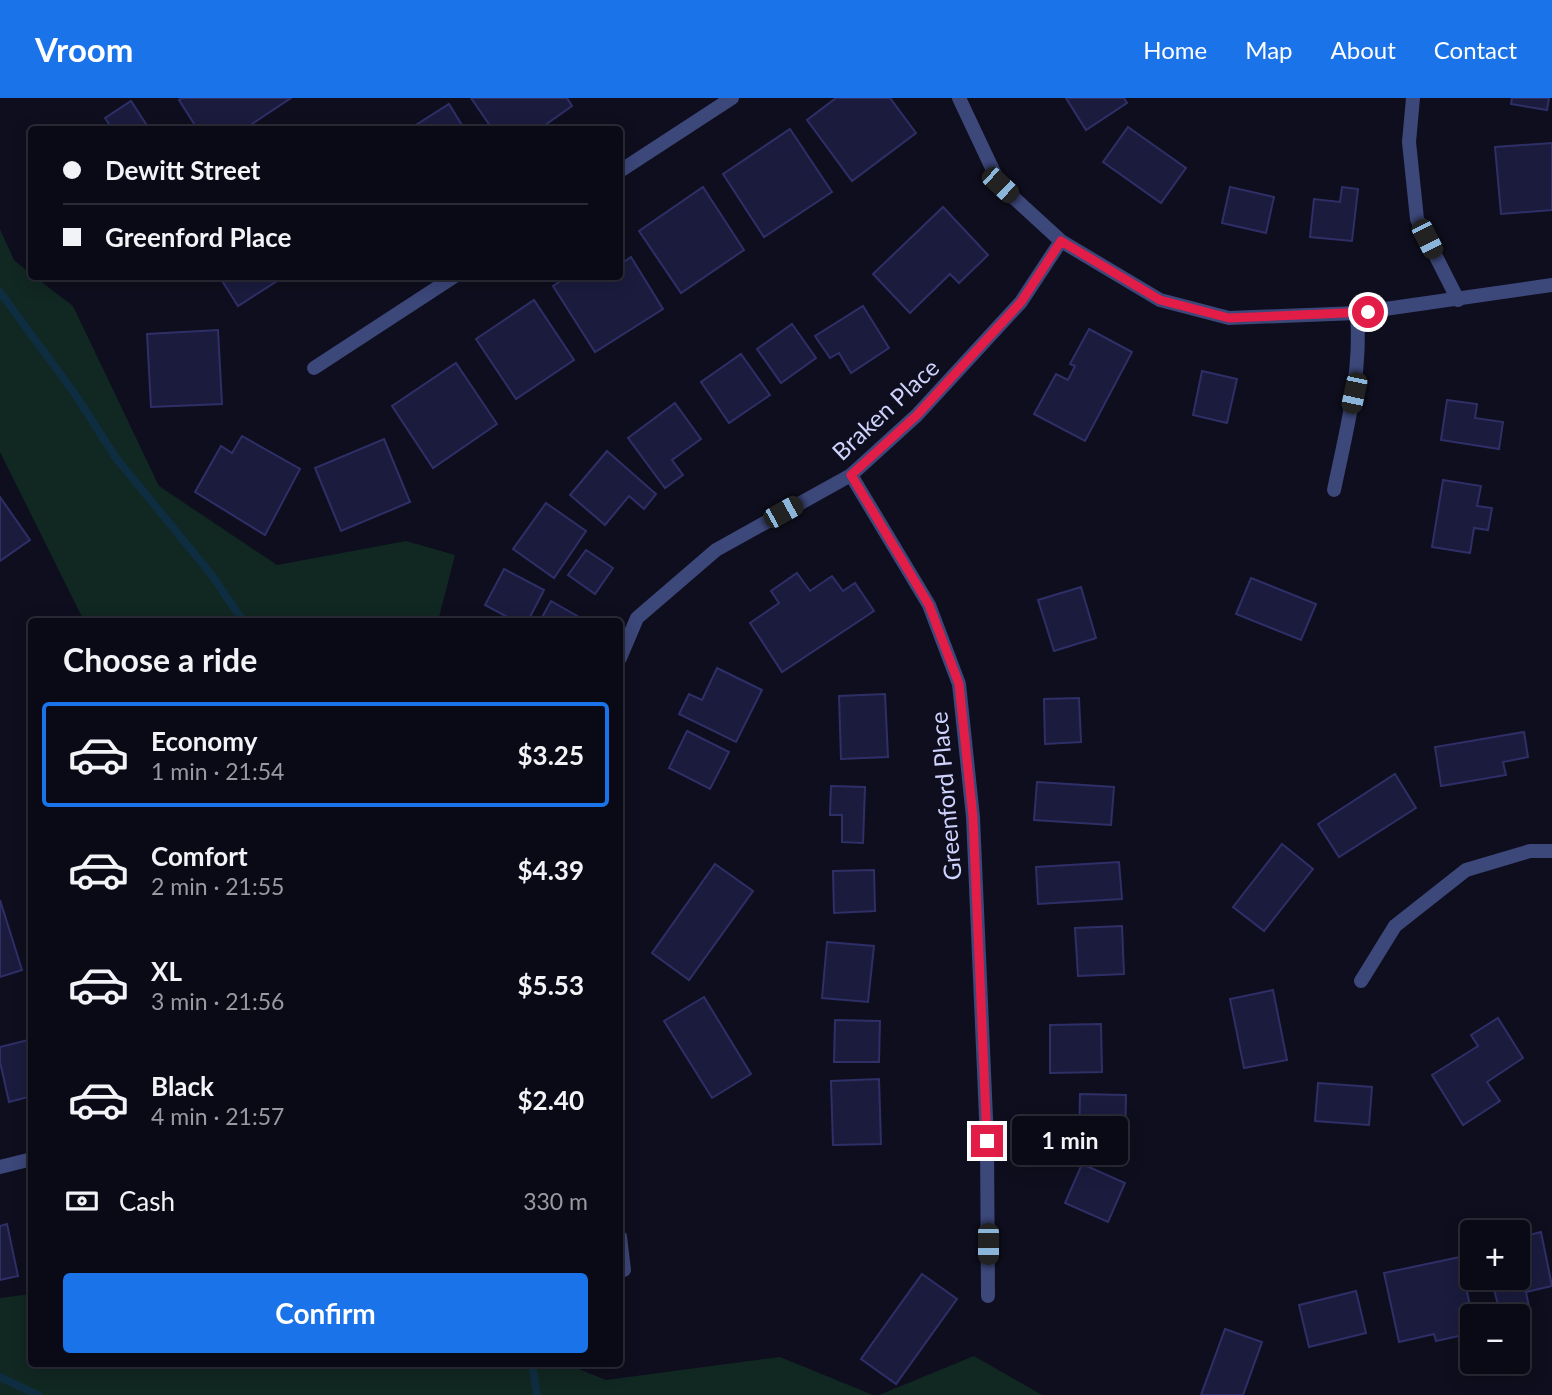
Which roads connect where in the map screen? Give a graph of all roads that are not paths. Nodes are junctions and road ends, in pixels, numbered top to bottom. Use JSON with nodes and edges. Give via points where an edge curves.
{"nodes":[{"id":1,"x":732,"y":98,"type":"edge"},
{"id":2,"x":959,"y":98,"type":"edge"},
{"id":3,"x":1413,"y":98,"type":"edge"},
{"id":4,"x":623,"y":169,"type":"edge"},
{"id":5,"x":1061,"y":241,"type":"junction"},
{"id":6,"x":449,"y":280,"type":"edge"},
{"id":7,"x":1552,"y":285,"type":"edge"},
{"id":8,"x":1458,"y":300,"type":"junction"},
{"id":9,"x":1357,"y":313,"type":"junction"},
{"id":10,"x":314,"y":368,"type":"dead end"},
{"id":11,"x":851,"y":475,"type":"junction"},
{"id":12,"x":1334,"y":490,"type":"dead end"},
{"id":13,"x":623,"y":651,"type":"edge"},
{"id":14,"x":1552,"y":850,"type":"edge"},
{"id":15,"x":1361,"y":981,"type":"dead end"},
{"id":16,"x":28,"y":1160,"type":"edge"},
{"id":17,"x":0,"y":1167,"type":"edge"},
{"id":18,"x":623,"y":1262,"type":"edge"},
{"id":19,"x":624,"y":1270,"type":"dead end"},
{"id":20,"x":988,"y":1296,"type":"dead end"}],
"edges":[{"from":1,"to":4,"type":"street"},
{"from":2,"to":5,"type":"street","via":[[1000,185]]},
{"from":3,"to":8,"type":"street","via":[[1409,142],[1416,219]]},
{"from":5,"to":9,"type":"street","via":[[1160,300],[1229,318]]},
{"from":5,"to":11,"type":"street","name":"Braken Place","via":[[1012,312],[917,415]]},
{"from":6,"to":10,"type":"street"},
{"from":7,"to":8,"type":"street"},
{"from":8,"to":9,"type":"street"},
{"from":9,"to":12,"type":"street","via":[[1360,344],[1354,393]]},
{"from":11,"to":13,"type":"street","name":"Braken Place","via":[[716,550],[637,618]]},
{"from":11,"to":20,"type":"street","name":"Greenford Place","via":[[929,605],[959,684],[973,817],[987,1141]]},
{"from":14,"to":15,"type":"street","via":[[1530,851],[1466,870],[1395,926]]},
{"from":16,"to":17,"type":"street"},
{"from":18,"to":19,"type":"street"}]}
